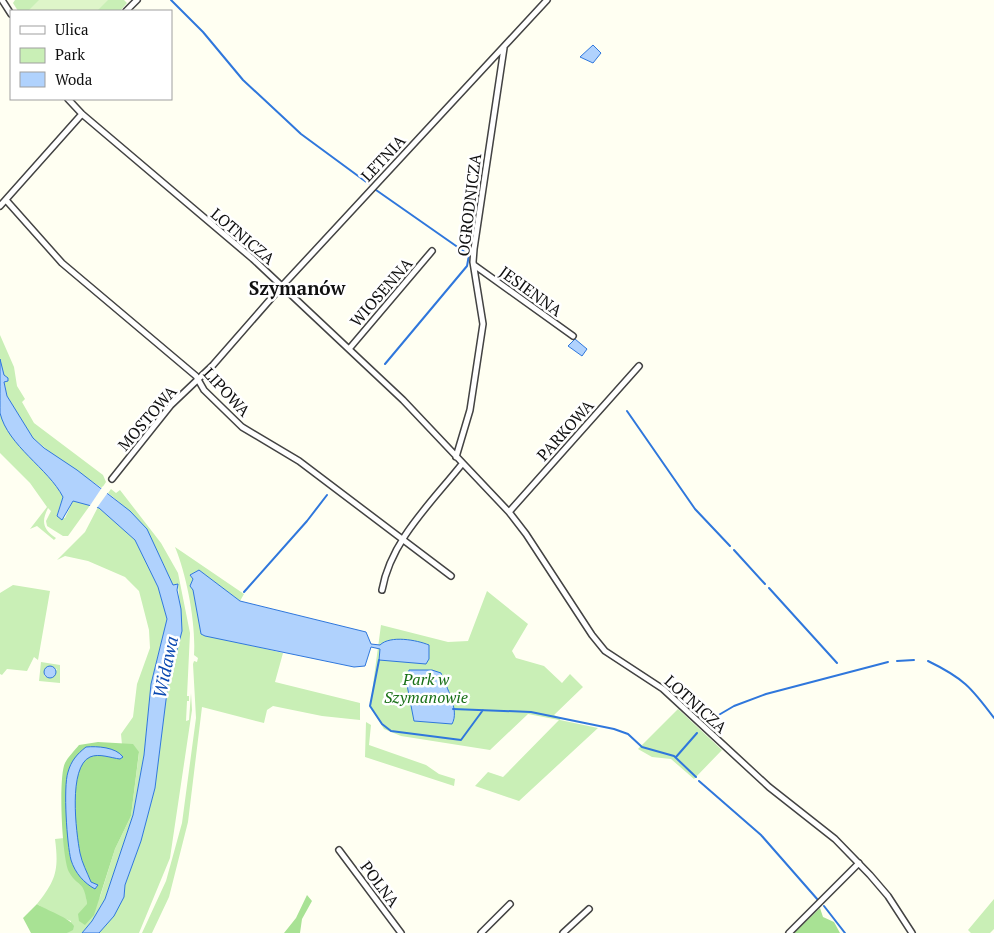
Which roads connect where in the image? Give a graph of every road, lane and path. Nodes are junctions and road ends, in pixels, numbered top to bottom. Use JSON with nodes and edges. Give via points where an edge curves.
{"nodes":[{"id":1,"x":137,"y":0,"type":"edge"},
{"id":2,"x":547,"y":0,"type":"edge"},
{"id":3,"x":3,"y":1,"type":"edge"},
{"id":4,"x":127,"y":10,"type":"edge"},
{"id":5,"x":10,"y":12,"type":"edge"},
{"id":6,"x":504,"y":48,"type":"junction"},
{"id":7,"x":69,"y":100,"type":"edge"},
{"id":8,"x":82,"y":114,"type":"junction"},
{"id":9,"x":6,"y":200,"type":"junction"},
{"id":10,"x":0,"y":206,"type":"edge"},
{"id":11,"x":432,"y":252,"type":"dead end"},
{"id":12,"x":474,"y":265,"type":"junction"},
{"id":13,"x":282,"y":286,"type":"junction"},
{"id":14,"x":573,"y":336,"type":"dead end"},
{"id":15,"x":348,"y":349,"type":"junction"},
{"id":16,"x":639,"y":366,"type":"dead end"},
{"id":17,"x":198,"y":380,"type":"junction"},
{"id":18,"x":459,"y":461,"type":"junction"},
{"id":19,"x":112,"y":479,"type":"dead end"},
{"id":20,"x":509,"y":512,"type":"junction"},
{"id":21,"x":401,"y":540,"type":"junction"},
{"id":22,"x":451,"y":576,"type":"dead end"},
{"id":23,"x":382,"y":590,"type":"dead end"},
{"id":24,"x":339,"y":850,"type":"dead end"},
{"id":25,"x":860,"y":863,"type":"junction"},
{"id":26,"x":510,"y":904,"type":"dead end"},
{"id":27,"x":589,"y":909,"type":"dead end"},
{"id":28,"x":401,"y":933,"type":"edge"},
{"id":29,"x":481,"y":933,"type":"edge"},
{"id":30,"x":563,"y":933,"type":"edge"},
{"id":31,"x":789,"y":933,"type":"edge"},
{"id":32,"x":912,"y":933,"type":"edge"}],
"edges":[{"from":1,"to":4,"type":"street"},
{"from":2,"to":6,"type":"street"},
{"from":3,"to":5,"type":"street"},
{"from":6,"to":12,"type":"street","name":"OGRODNICZA"},
{"from":6,"to":13,"type":"street","name":"LETNIA"},
{"from":7,"to":8,"type":"street","name":"LOTNICZA"},
{"from":8,"to":9,"type":"street"},
{"from":8,"to":13,"type":"street","name":"LOTNICZA"},
{"from":9,"to":10,"type":"street"},
{"from":9,"to":17,"type":"street","name":"LIPOWA","via":[[62,263]]},
{"from":11,"to":15,"type":"street","name":"WIOSENNA"},
{"from":12,"to":14,"type":"street","name":"JESIENNA"},
{"from":12,"to":18,"type":"street","name":"OGRODNICZA","via":[[483,324]]},
{"from":13,"to":15,"type":"street","name":"LOTNICZA"},
{"from":13,"to":17,"type":"street","name":"MOSTOWA"},
{"from":15,"to":18,"type":"street","name":"LOTNICZA","via":[[403,400]]},
{"from":16,"to":20,"type":"street","name":"PARKOWA"},
{"from":17,"to":19,"type":"street","name":"MOSTOWA","via":[[171,405]]},
{"from":17,"to":21,"type":"street","name":"LIPOWA","via":[[242,427],[298,461]]},
{"from":18,"to":20,"type":"street","name":"LOTNICZA"},
{"from":18,"to":21,"type":"street","name":"OGRODNICZA"},
{"from":20,"to":25,"type":"street","name":"LOTNICZA","via":[[592,636],[605,650],[663,689],[768,787],[835,839]]},
{"from":21,"to":22,"type":"street","name":"LIPOWA"},
{"from":21,"to":23,"type":"street","name":"OGRODNICZA","via":[[386,570]]},
{"from":24,"to":28,"type":"street","name":"POLNA"},
{"from":25,"to":31,"type":"street"},
{"from":25,"to":32,"type":"street","name":"LOTNICZA","via":[[888,896]]},
{"from":26,"to":29,"type":"street"},
{"from":27,"to":30,"type":"street"}]}
